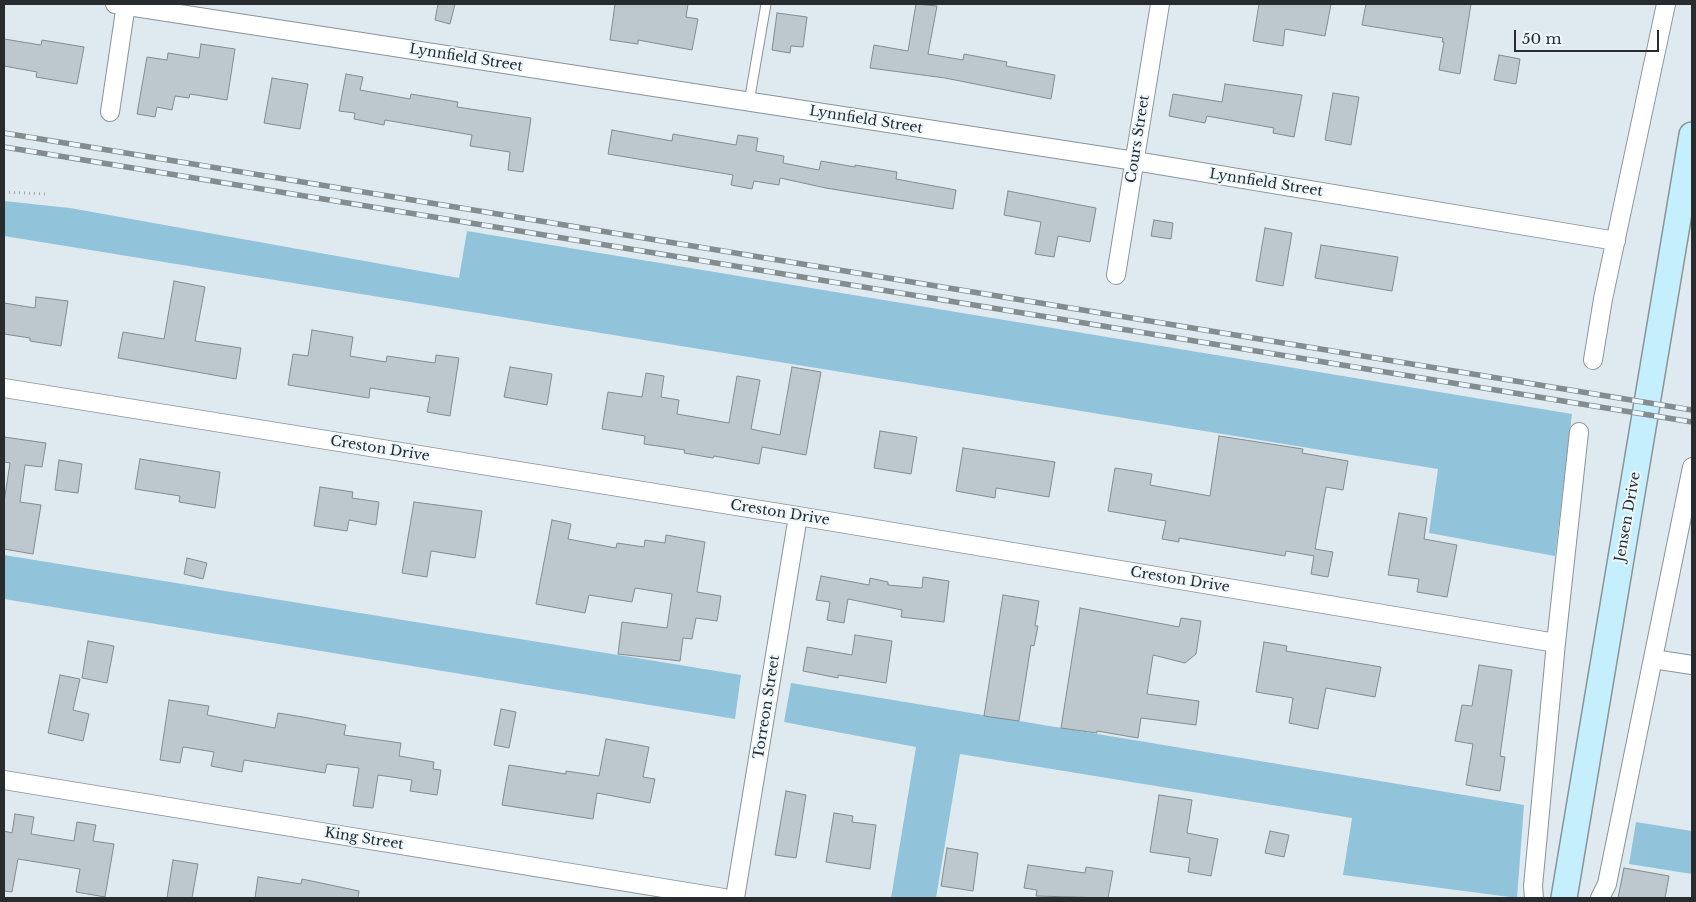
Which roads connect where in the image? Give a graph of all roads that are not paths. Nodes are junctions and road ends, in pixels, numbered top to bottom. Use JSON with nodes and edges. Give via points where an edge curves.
{"nodes":[{"id":1,"x":122,"y":4,"type":"edge"},
{"id":2,"x":766,"y":4,"type":"edge"},
{"id":3,"x":1160,"y":4,"type":"edge"},
{"id":4,"x":1666,"y":4,"type":"edge"},
{"id":5,"x":749,"y":102,"type":"junction"},
{"id":6,"x":110,"y":112,"type":"dead end"},
{"id":7,"x":1692,"y":135,"type":"edge"},
{"id":8,"x":1135,"y":161,"type":"junction"},
{"id":9,"x":1616,"y":241,"type":"junction"},
{"id":10,"x":1116,"y":275,"type":"dead end"},
{"id":11,"x":1593,"y":360,"type":"dead end"},
{"id":12,"x":4,"y":388,"type":"edge"},
{"id":13,"x":1579,"y":432,"type":"dead end"},
{"id":14,"x":1692,"y":467,"type":"edge"},
{"id":15,"x":798,"y":516,"type":"junction"},
{"id":16,"x":1556,"y":643,"type":"junction"},
{"id":17,"x":1653,"y":659,"type":"junction"},
{"id":18,"x":1692,"y":665,"type":"edge"},
{"id":19,"x":4,"y":780,"type":"edge"},
{"id":20,"x":724,"y":898,"type":"edge"},
{"id":21,"x":735,"y":898,"type":"edge"},
{"id":22,"x":1534,"y":898,"type":"edge"},
{"id":23,"x":1564,"y":898,"type":"edge"},
{"id":24,"x":1600,"y":898,"type":"edge"}],
"edges":[{"from":1,"to":5,"type":"street","name":"Lynnfield Street"},
{"from":1,"to":6,"type":"street"},
{"from":2,"to":5,"type":"lane"},
{"from":3,"to":8,"type":"street","name":"Cours Street"},
{"from":4,"to":9,"type":"street"},
{"from":5,"to":8,"type":"street","name":"Lynnfield Street"},
{"from":7,"to":23,"type":"main road","name":"Jensen Drive"},
{"from":8,"to":9,"type":"street","name":"Lynnfield Street"},
{"from":8,"to":10,"type":"street","name":"Cours Street"},
{"from":9,"to":11,"type":"street"},
{"from":12,"to":15,"type":"street","name":"Creston Drive"},
{"from":13,"to":16,"type":"street"},
{"from":14,"to":17,"type":"street"},
{"from":15,"to":16,"type":"street","name":"Creston Drive"},
{"from":15,"to":21,"type":"street","name":"Torreon Street"},
{"from":16,"to":22,"type":"street"},
{"from":17,"to":18,"type":"street"},
{"from":17,"to":24,"type":"street","via":[[1607,884]]},
{"from":19,"to":20,"type":"street","name":"King Street"}]}
